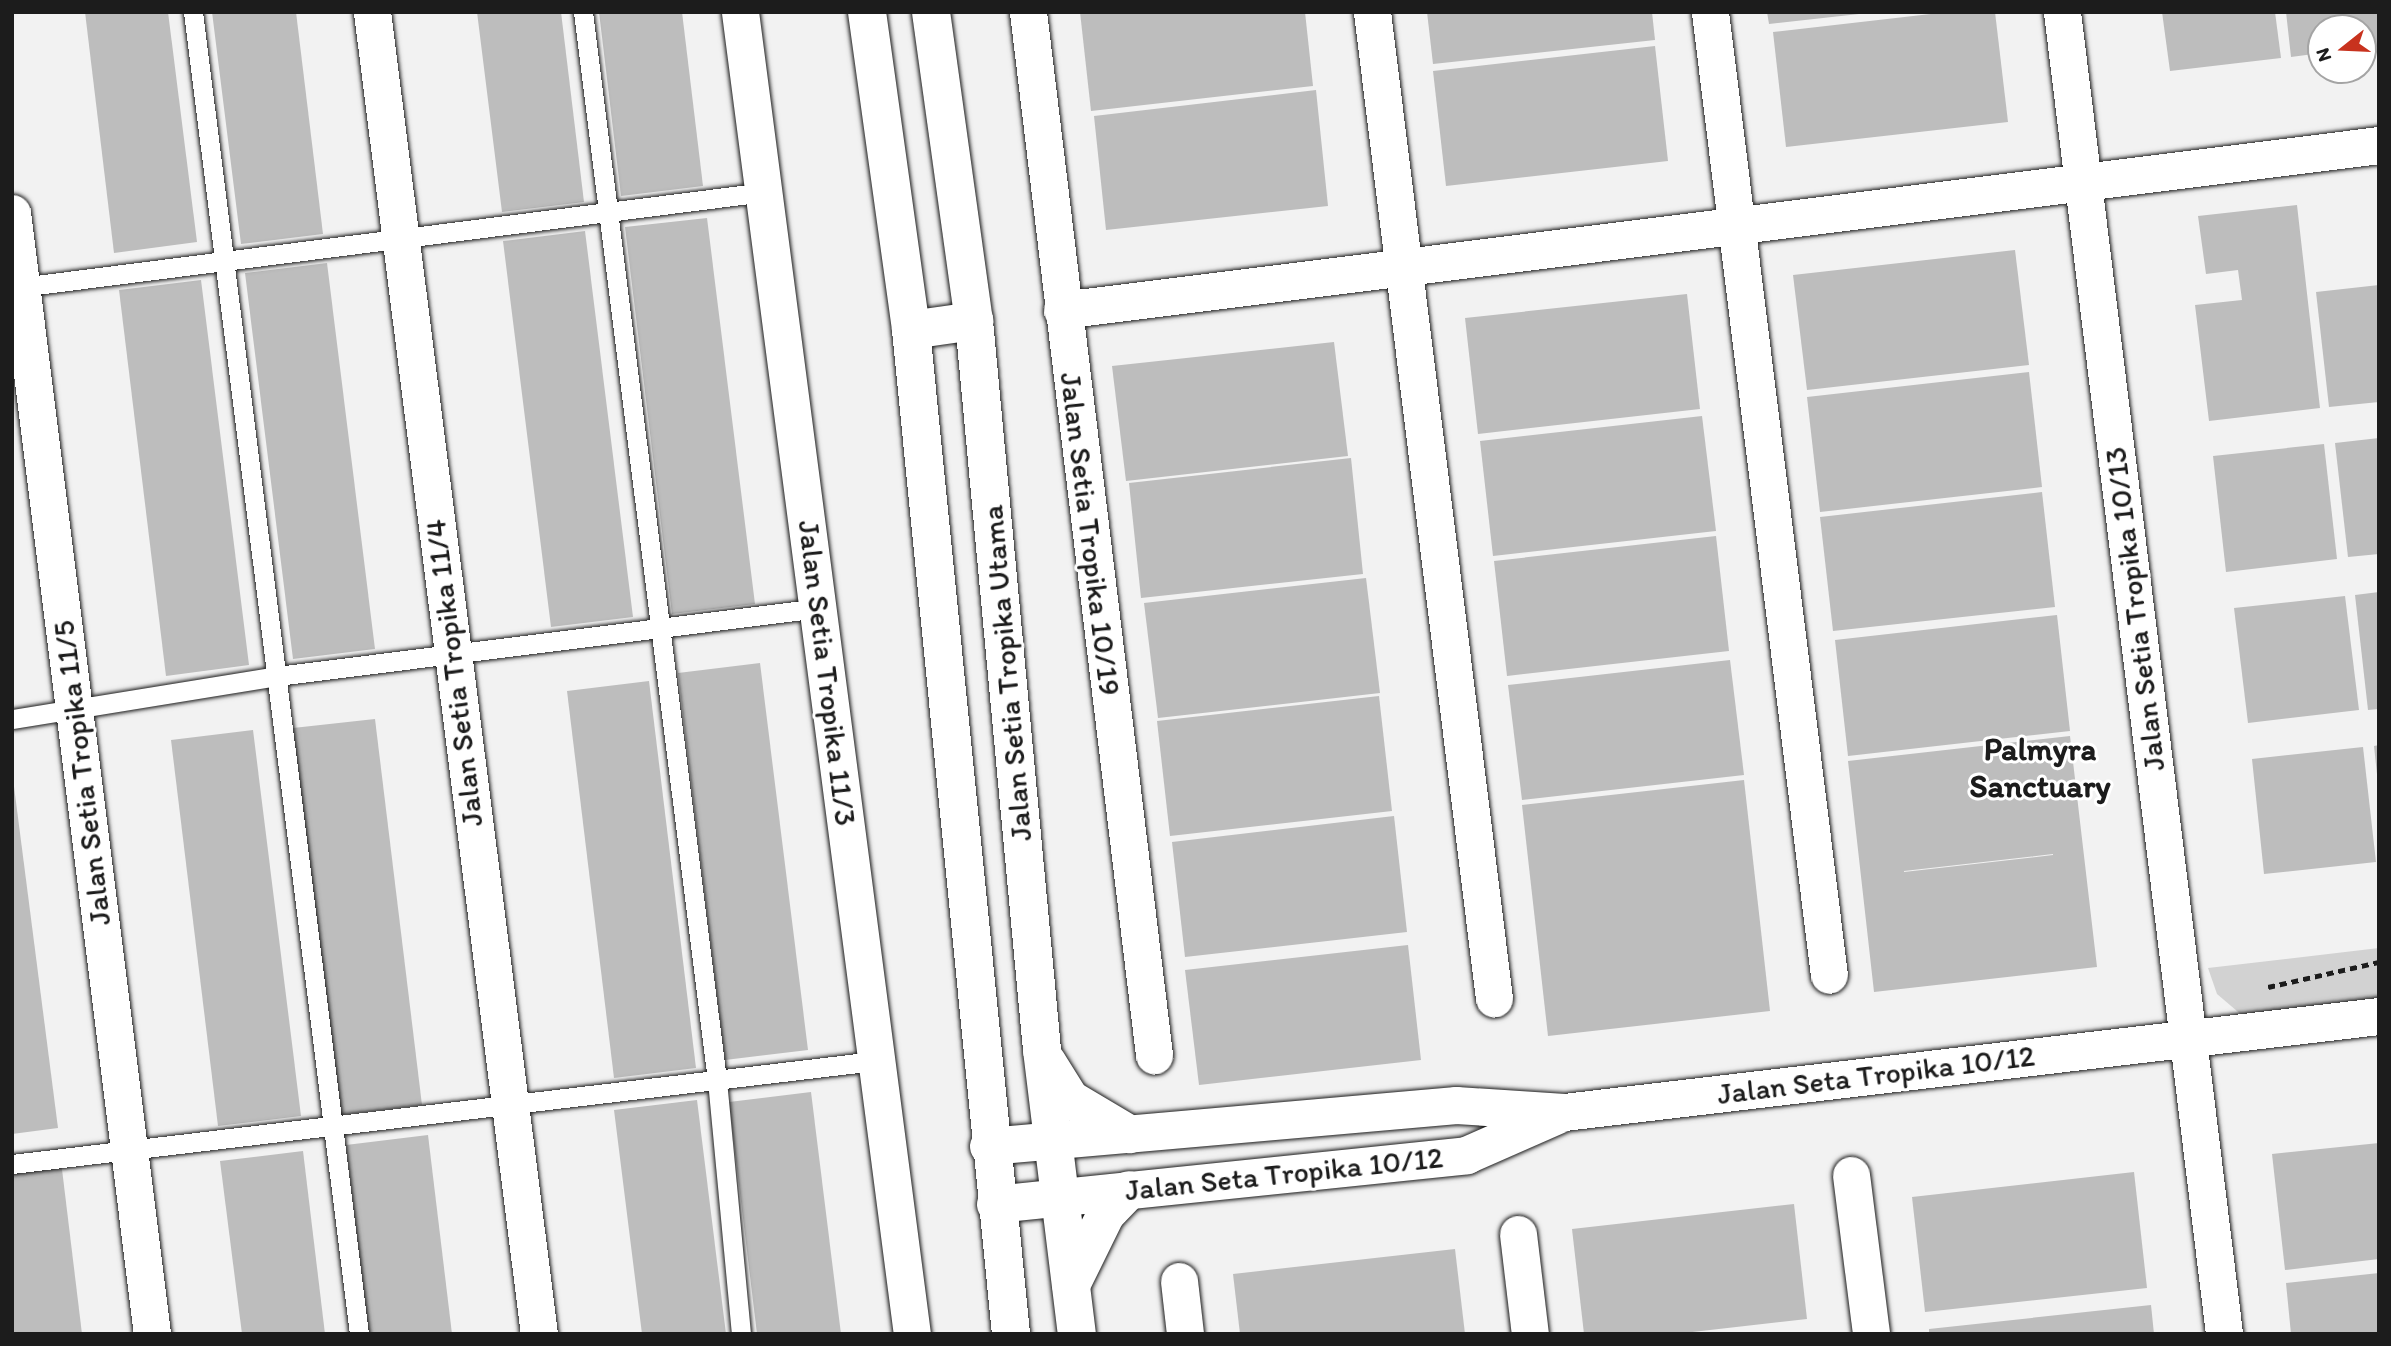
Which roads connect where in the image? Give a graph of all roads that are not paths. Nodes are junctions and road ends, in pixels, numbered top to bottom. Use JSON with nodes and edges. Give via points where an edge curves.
{"nodes":[{"id":1,"x":193,"y":12,"type":"edge"},
{"id":2,"x":372,"y":12,"type":"edge"},
{"id":3,"x":583,"y":12,"type":"edge"},
{"id":4,"x":740,"y":12,"type":"edge"},
{"id":5,"x":867,"y":12,"type":"edge"},
{"id":6,"x":931,"y":12,"type":"edge"},
{"id":7,"x":1028,"y":12,"type":"edge"},
{"id":8,"x":1372,"y":12,"type":"edge"},
{"id":9,"x":1710,"y":12,"type":"edge"},
{"id":10,"x":2062,"y":12,"type":"edge"},
{"id":11,"x":2379,"y":145,"type":"edge"},
{"id":12,"x":2082,"y":180,"type":"junction"},
{"id":13,"x":765,"y":192,"type":"junction"},
{"id":14,"x":608,"y":212,"type":"junction"},
{"id":15,"x":12,"y":213,"type":"edge"},
{"id":16,"x":1736,"y":225,"type":"junction"},
{"id":17,"x":400,"y":236,"type":"junction"},
{"id":18,"x":224,"y":259,"type":"junction"},
{"id":19,"x":1403,"y":267,"type":"junction"},
{"id":20,"x":17,"y":288,"type":"edge"},
{"id":21,"x":1062,"y":310,"type":"junction"},
{"id":22,"x":974,"y":321,"type":"junction"},
{"id":23,"x":911,"y":330,"type":"junction"},
{"id":24,"x":819,"y":608,"type":"junction"},
{"id":25,"x":660,"y":629,"type":"junction"},
{"id":26,"x":452,"y":653,"type":"junction"},
{"id":27,"x":276,"y":676,"type":"junction"},
{"id":28,"x":75,"y":712,"type":"junction"},
{"id":29,"x":12,"y":719,"type":"edge"},
{"id":30,"x":1829,"y":975,"type":"dead end"},
{"id":31,"x":1494,"y":998,"type":"dead end"},
{"id":32,"x":2379,"y":1016,"type":"edge"},
{"id":33,"x":2187,"y":1038,"type":"junction"},
{"id":34,"x":1042,"y":1050,"type":"junction"},
{"id":35,"x":1154,"y":1055,"type":"dead end"},
{"id":36,"x":875,"y":1062,"type":"junction"},
{"id":37,"x":717,"y":1080,"type":"junction"},
{"id":38,"x":506,"y":1105,"type":"junction"},
{"id":39,"x":1564,"y":1112,"type":"junction"},
{"id":40,"x":1275,"y":1121,"type":"junction"},
{"id":41,"x":334,"y":1126,"type":"junction"},
{"id":42,"x":1129,"y":1134,"type":"junction"},
{"id":43,"x":1054,"y":1141,"type":"junction"},
{"id":44,"x":988,"y":1146,"type":"junction"},
{"id":45,"x":128,"y":1150,"type":"junction"},
{"id":46,"x":12,"y":1164,"type":"edge"},
{"id":47,"x":1282,"y":1174,"type":"junction"},
{"id":48,"x":1851,"y":1175,"type":"dead end"},
{"id":49,"x":1129,"y":1190,"type":"junction"},
{"id":50,"x":1060,"y":1197,"type":"junction"},
{"id":51,"x":995,"y":1204,"type":"junction"},
{"id":52,"x":1518,"y":1234,"type":"dead end"},
{"id":53,"x":1179,"y":1281,"type":"dead end"},
{"id":54,"x":1071,"y":1285,"type":"junction"},
{"id":55,"x":152,"y":1334,"type":"edge"},
{"id":56,"x":359,"y":1334,"type":"edge"},
{"id":57,"x":539,"y":1334,"type":"edge"},
{"id":58,"x":741,"y":1334,"type":"edge"},
{"id":59,"x":912,"y":1334,"type":"edge"},
{"id":60,"x":1011,"y":1334,"type":"edge"},
{"id":61,"x":1076,"y":1334,"type":"edge"},
{"id":62,"x":1185,"y":1334,"type":"edge"},
{"id":63,"x":1530,"y":1334,"type":"edge"},
{"id":64,"x":1871,"y":1334,"type":"edge"},
{"id":65,"x":2224,"y":1334,"type":"edge"}],
"edges":[{"from":1,"to":18,"type":"lane"},
{"from":2,"to":17,"type":"street","name":"Jalan Setia Tropika 11/4"},
{"from":3,"to":14,"type":"lane"},
{"from":4,"to":13,"type":"street","name":"Jalan Setia Tropika 11/3"},
{"from":5,"to":23,"type":"main road","name":"Jalan Setia Tropika Utama"},
{"from":6,"to":22,"type":"main road","name":"Jalan Setia Tropika Utama"},
{"from":7,"to":21,"type":"street","name":"Jalan Setia Tropika 10/19"},
{"from":8,"to":19,"type":"street"},
{"from":9,"to":16,"type":"street"},
{"from":10,"to":12,"type":"street","name":"Jalan Setia Tropika 10/13"},
{"from":11,"to":12,"type":"street"},
{"from":12,"to":16,"type":"street"},
{"from":12,"to":33,"type":"street","name":"Jalan Setia Tropika 10/13"},
{"from":13,"to":14,"type":"lane"},
{"from":13,"to":24,"type":"street","name":"Jalan Setia Tropika 11/3"},
{"from":14,"to":17,"type":"lane"},
{"from":14,"to":25,"type":"lane"},
{"from":15,"to":20,"type":"street","name":"Jalan Setia Tropika 11/5"},
{"from":16,"to":19,"type":"street"},
{"from":16,"to":30,"type":"street"},
{"from":17,"to":18,"type":"lane"},
{"from":17,"to":26,"type":"street","name":"Jalan Setia Tropika 11/4"},
{"from":18,"to":20,"type":"lane"},
{"from":18,"to":27,"type":"lane"},
{"from":19,"to":21,"type":"street"},
{"from":19,"to":31,"type":"street"},
{"from":20,"to":28,"type":"street","name":"Jalan Setia Tropika 11/5"},
{"from":21,"to":35,"type":"street","name":"Jalan Setia Tropika 10/19"},
{"from":22,"to":23,"type":"main road"},
{"from":22,"to":34,"type":"main road","name":"Jalan Setia Tropika Utama"},
{"from":23,"to":44,"type":"main road","name":"Jalan Setia Tropika Utama"},
{"from":24,"to":25,"type":"lane"},
{"from":24,"to":36,"type":"street","name":"Jalan Setia Tropika 11/3"},
{"from":25,"to":26,"type":"lane"},
{"from":25,"to":37,"type":"lane"},
{"from":26,"to":27,"type":"lane"},
{"from":26,"to":38,"type":"street","name":"Jalan Setia Tropika 11/4"},
{"from":27,"to":28,"type":"lane"},
{"from":27,"to":41,"type":"lane"},
{"from":28,"to":29,"type":"lane"},
{"from":28,"to":45,"type":"street","name":"Jalan Setia Tropika 11/5"},
{"from":32,"to":33,"type":"street","name":"Jalan Seta Tropika 10/12"},
{"from":33,"to":39,"type":"street","name":"Jalan Seta Tropika 10/12"},
{"from":33,"to":65,"type":"street","name":"Jalan Setia Tropika 10/13"},
{"from":34,"to":42,"type":"main road","via":[[1070,1099]]},
{"from":34,"to":43,"type":"main road","name":"Jalan Setia Tropika Utama"},
{"from":36,"to":37,"type":"lane"},
{"from":36,"to":59,"type":"street","name":"Jalan Setia Tropika 11/3"},
{"from":37,"to":38,"type":"lane"},
{"from":37,"to":58,"type":"lane"},
{"from":38,"to":41,"type":"lane"},
{"from":38,"to":57,"type":"street","name":"Jalan Setia Tropika 11/4"},
{"from":39,"to":40,"type":"street","name":"Jalan Seta Tropika 10/12","via":[[1456,1105]]},
{"from":39,"to":47,"type":"street","name":"Jalan Seta Tropika 10/12","via":[[1465,1155]]},
{"from":40,"to":42,"type":"street","name":"Jalan Seta Tropika 10/12"},
{"from":40,"to":47,"type":"street"},
{"from":41,"to":45,"type":"lane"},
{"from":41,"to":56,"type":"lane"},
{"from":42,"to":43,"type":"street","name":"Jalan Seta Tropika 10/12"},
{"from":43,"to":44,"type":"street","name":"Jalan Seta Tropika 10/12"},
{"from":43,"to":50,"type":"main road","name":"Jalan Setia Tropika Utama"},
{"from":44,"to":51,"type":"main road","name":"Jalan Setia Tropika Utama"},
{"from":45,"to":46,"type":"lane"},
{"from":45,"to":55,"type":"street","name":"Jalan Setia Tropika 11/5"},
{"from":47,"to":49,"type":"street","name":"Jalan Seta Tropika 10/12"},
{"from":48,"to":64,"type":"street"},
{"from":49,"to":50,"type":"street","name":"Jalan Seta Tropika 10/12"},
{"from":49,"to":54,"type":"main road","via":[[1106,1214]]},
{"from":50,"to":51,"type":"street","name":"Jalan Seta Tropika 10/12"},
{"from":50,"to":54,"type":"main road","name":"Jalan Setia Tropika Utama"},
{"from":51,"to":60,"type":"main road","name":"Jalan Setia Tropika Utama"},
{"from":52,"to":63,"type":"street"},
{"from":53,"to":62,"type":"street"},
{"from":54,"to":61,"type":"main road","name":"Jalan Setia Tropika Utama"}]}
